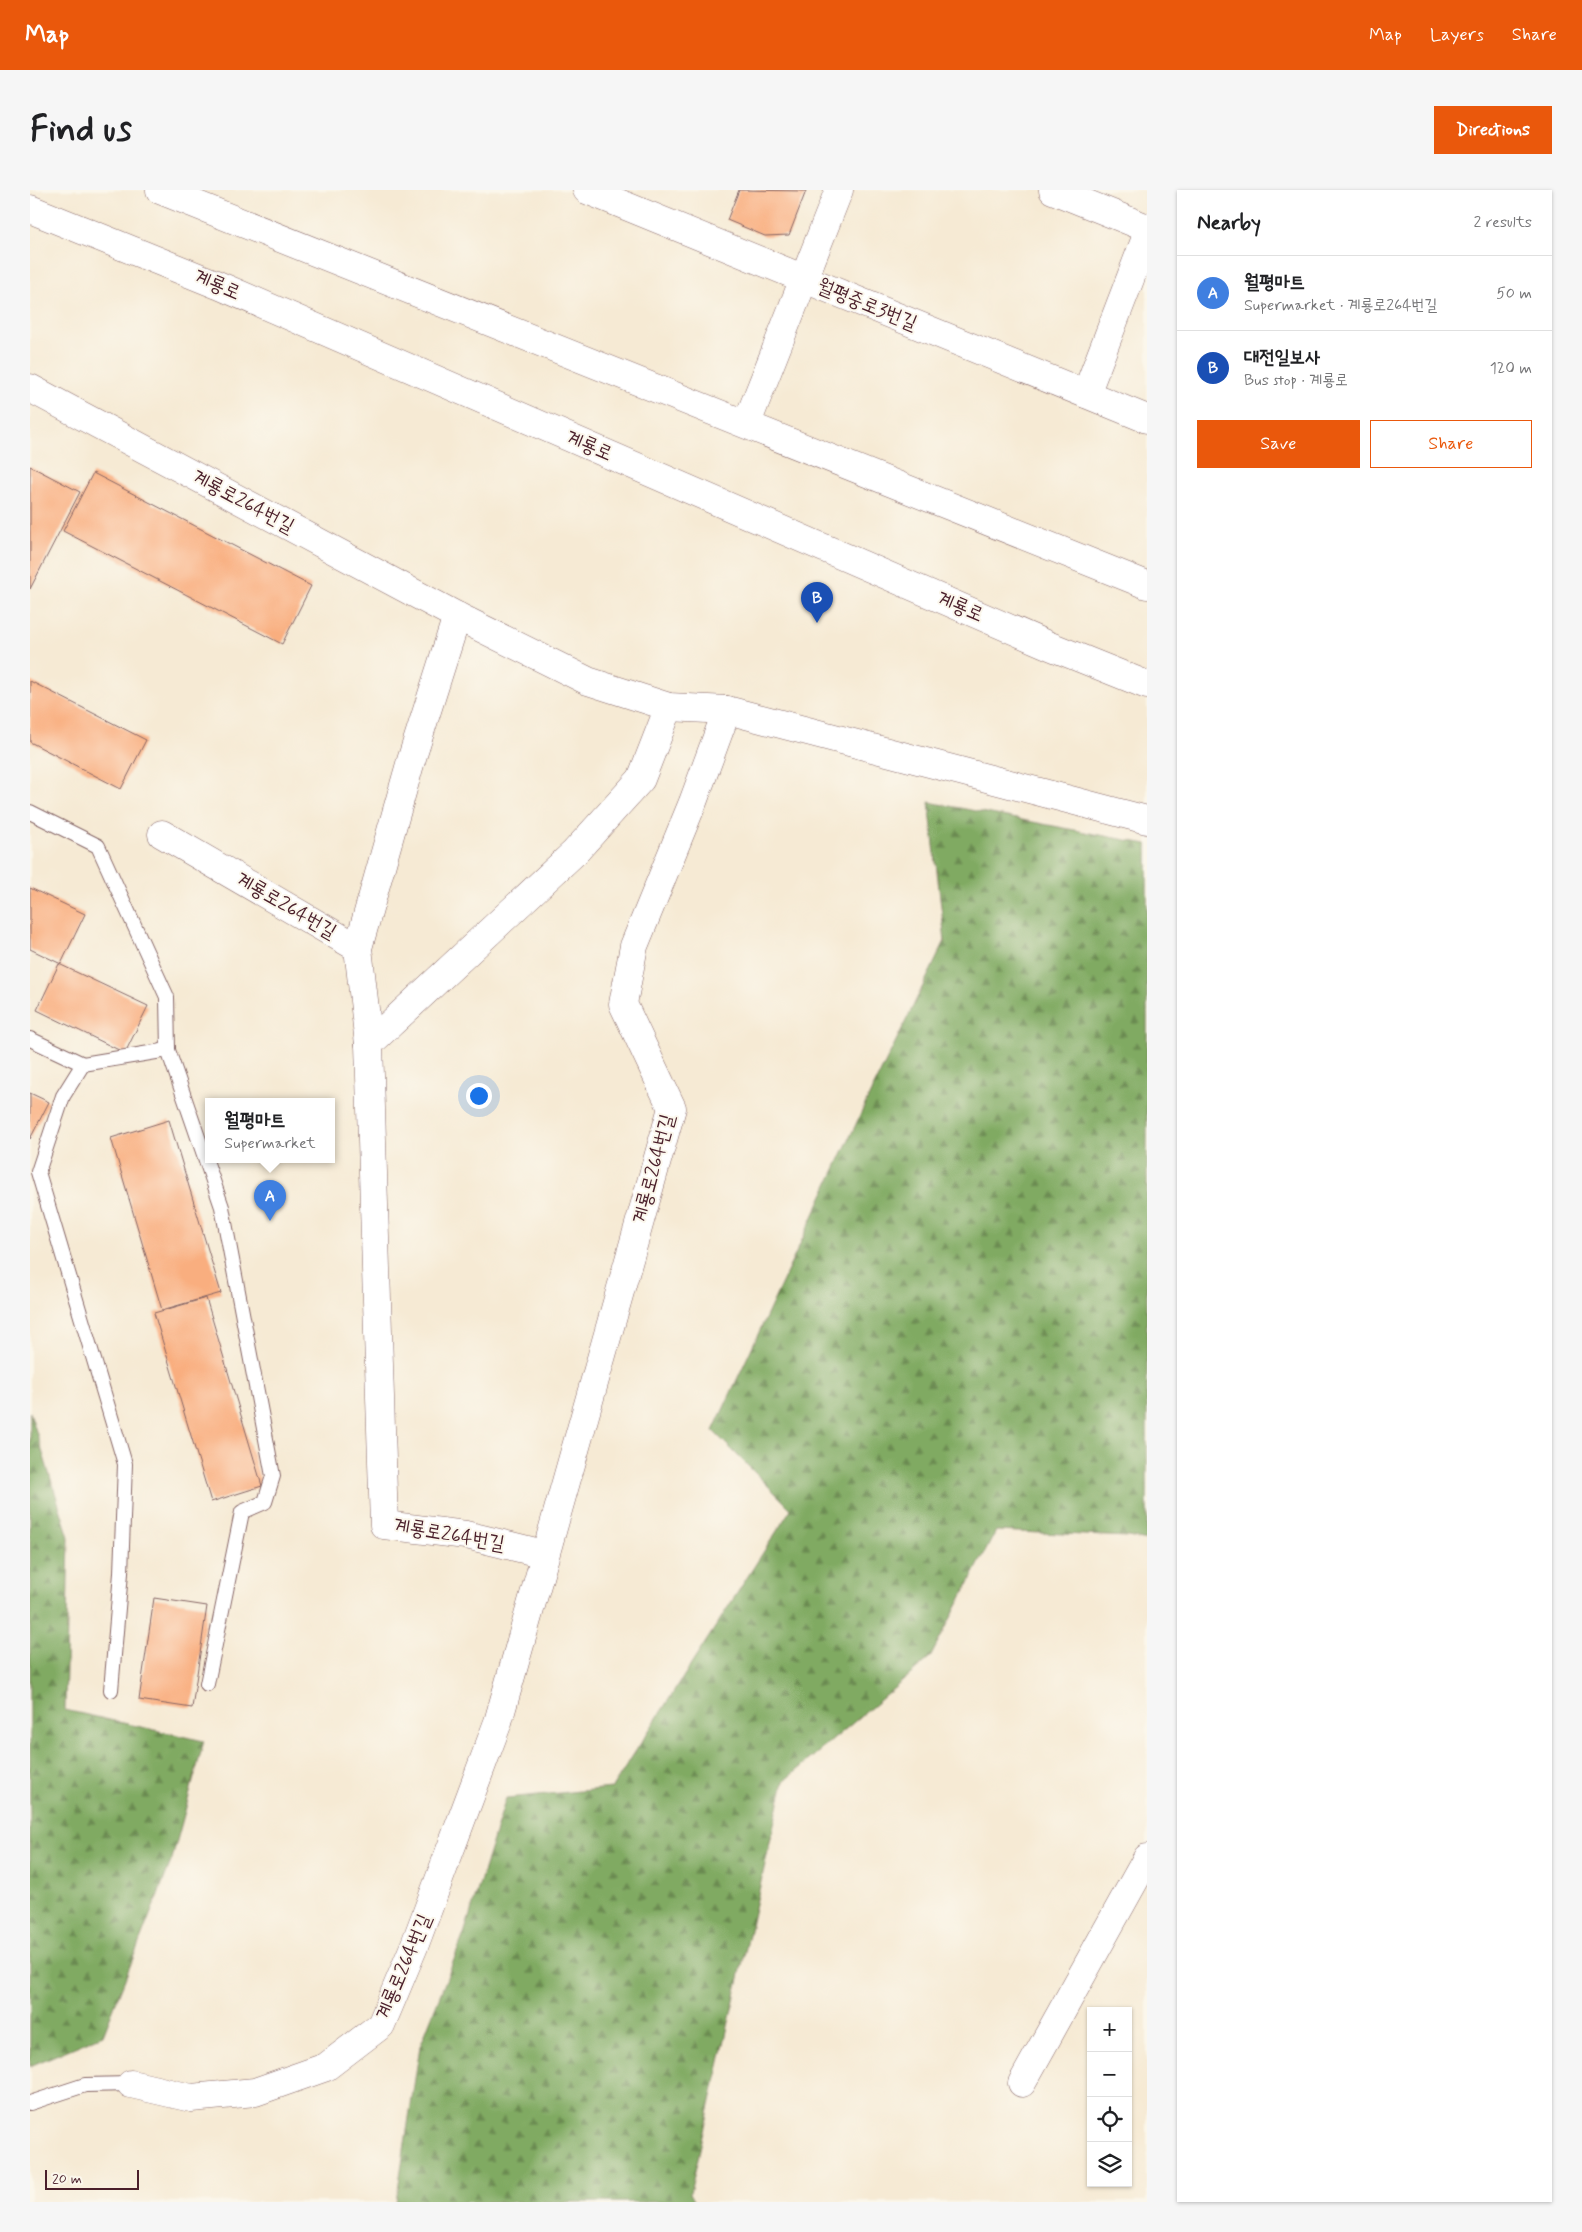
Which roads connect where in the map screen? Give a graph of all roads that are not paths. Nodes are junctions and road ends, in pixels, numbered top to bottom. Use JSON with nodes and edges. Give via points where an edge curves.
{"nodes":[{"id":1,"x":160,"y":190,"type":"edge"},
{"id":2,"x":587,"y":190,"type":"edge"},
{"id":3,"x":839,"y":190,"type":"edge"},
{"id":4,"x":1054,"y":190,"type":"edge"},
{"id":5,"x":30,"y":209,"type":"edge"},
{"id":6,"x":1147,"y":228,"type":"edge"},
{"id":7,"x":1147,"y":235,"type":"edge"},
{"id":8,"x":805,"y":280,"type":"junction"},
{"id":9,"x":30,"y":388,"type":"edge"},
{"id":10,"x":1086,"y":394,"type":"junction"},
{"id":11,"x":1147,"y":419,"type":"edge"},
{"id":12,"x":747,"y":423,"type":"junction"},
{"id":13,"x":1147,"y":585,"type":"edge"},
{"id":14,"x":456,"y":616,"type":"junction"},
{"id":15,"x":1147,"y":685,"type":"edge"},
{"id":16,"x":670,"y":707,"type":"junction"},
{"id":17,"x":727,"y":710,"type":"junction"},
{"id":18,"x":30,"y":812,"type":"edge"},
{"id":19,"x":1147,"y":820,"type":"edge"},
{"id":20,"x":162,"y":834,"type":"dead end"},
{"id":21,"x":358,"y":948,"type":"junction"},
{"id":22,"x":30,"y":1039,"type":"edge"},
{"id":23,"x":369,"y":1044,"type":"junction"},
{"id":24,"x":168,"y":1050,"type":"junction"},
{"id":25,"x":83,"y":1064,"type":"junction"},
{"id":26,"x":205,"y":1158,"type":"edge"},
{"id":27,"x":207,"y":1163,"type":"edge"},
{"id":28,"x":544,"y":1554,"type":"junction"},
{"id":29,"x":207,"y":1684,"type":"dead end"},
{"id":30,"x":112,"y":1690,"type":"dead end"},
{"id":31,"x":1147,"y":1858,"type":"edge"},
{"id":32,"x":1022,"y":2083,"type":"dead end"},
{"id":33,"x":131,"y":2084,"type":"joint"},
{"id":34,"x":30,"y":2103,"type":"edge"}],
"edges":[{"from":1,"to":12,"type":"street"},
{"from":2,"to":8,"type":"street","name":"월평중로3번길"},
{"from":3,"to":8,"type":"street"},
{"from":4,"to":6,"type":"street"},
{"from":5,"to":15,"type":"street","name":"계룡로","via":[[218,285],[1050,646]]},
{"from":7,"to":10,"type":"street"},
{"from":8,"to":10,"type":"street","name":"월평중로3번길"},
{"from":8,"to":12,"type":"street"},
{"from":9,"to":14,"type":"street","name":"계룡로264번길"},
{"from":10,"to":11,"type":"street","name":"월평중로3번길"},
{"from":12,"to":13,"type":"street"},
{"from":14,"to":16,"type":"street","name":"계룡로264번길","via":[[588,681]]},
{"from":14,"to":21,"type":"street","name":"계룡로264번길"},
{"from":16,"to":17,"type":"street","name":"계룡로264번길"},
{"from":16,"to":23,"type":"street","via":[[642,779],[575,852]]},
{"from":17,"to":19,"type":"street"},
{"from":17,"to":28,"type":"street","name":"계룡로264번길","via":[[694,802],[634,946],[622,1004],[672,1108]]},
{"from":18,"to":24,"type":"lane","via":[[98,846],[167,997]]},
{"from":20,"to":21,"type":"street","name":"계룡로264번길"},
{"from":21,"to":23,"type":"street","name":"계룡로264번길"},
{"from":22,"to":25,"type":"lane"},
{"from":23,"to":28,"type":"street","name":"계룡로264번길","via":[[384,1524],[466,1535]]},
{"from":24,"to":25,"type":"lane"},
{"from":24,"to":26,"type":"lane"},
{"from":25,"to":30,"type":"lane","via":[[63,1096],[38,1172],[125,1464]]},
{"from":27,"to":29,"type":"lane","via":[[222,1207],[273,1476],[265,1502],[242,1512]]},
{"from":28,"to":33,"type":"street","name":"계룡로264번길","via":[[498,1722],[415,1944],[381,2025],[326,2067],[255,2092],[191,2098]]},
{"from":31,"to":32,"type":"street"},
{"from":33,"to":34,"type":"lane","name":"계룡로264번길","via":[[84,2085]]}]}
